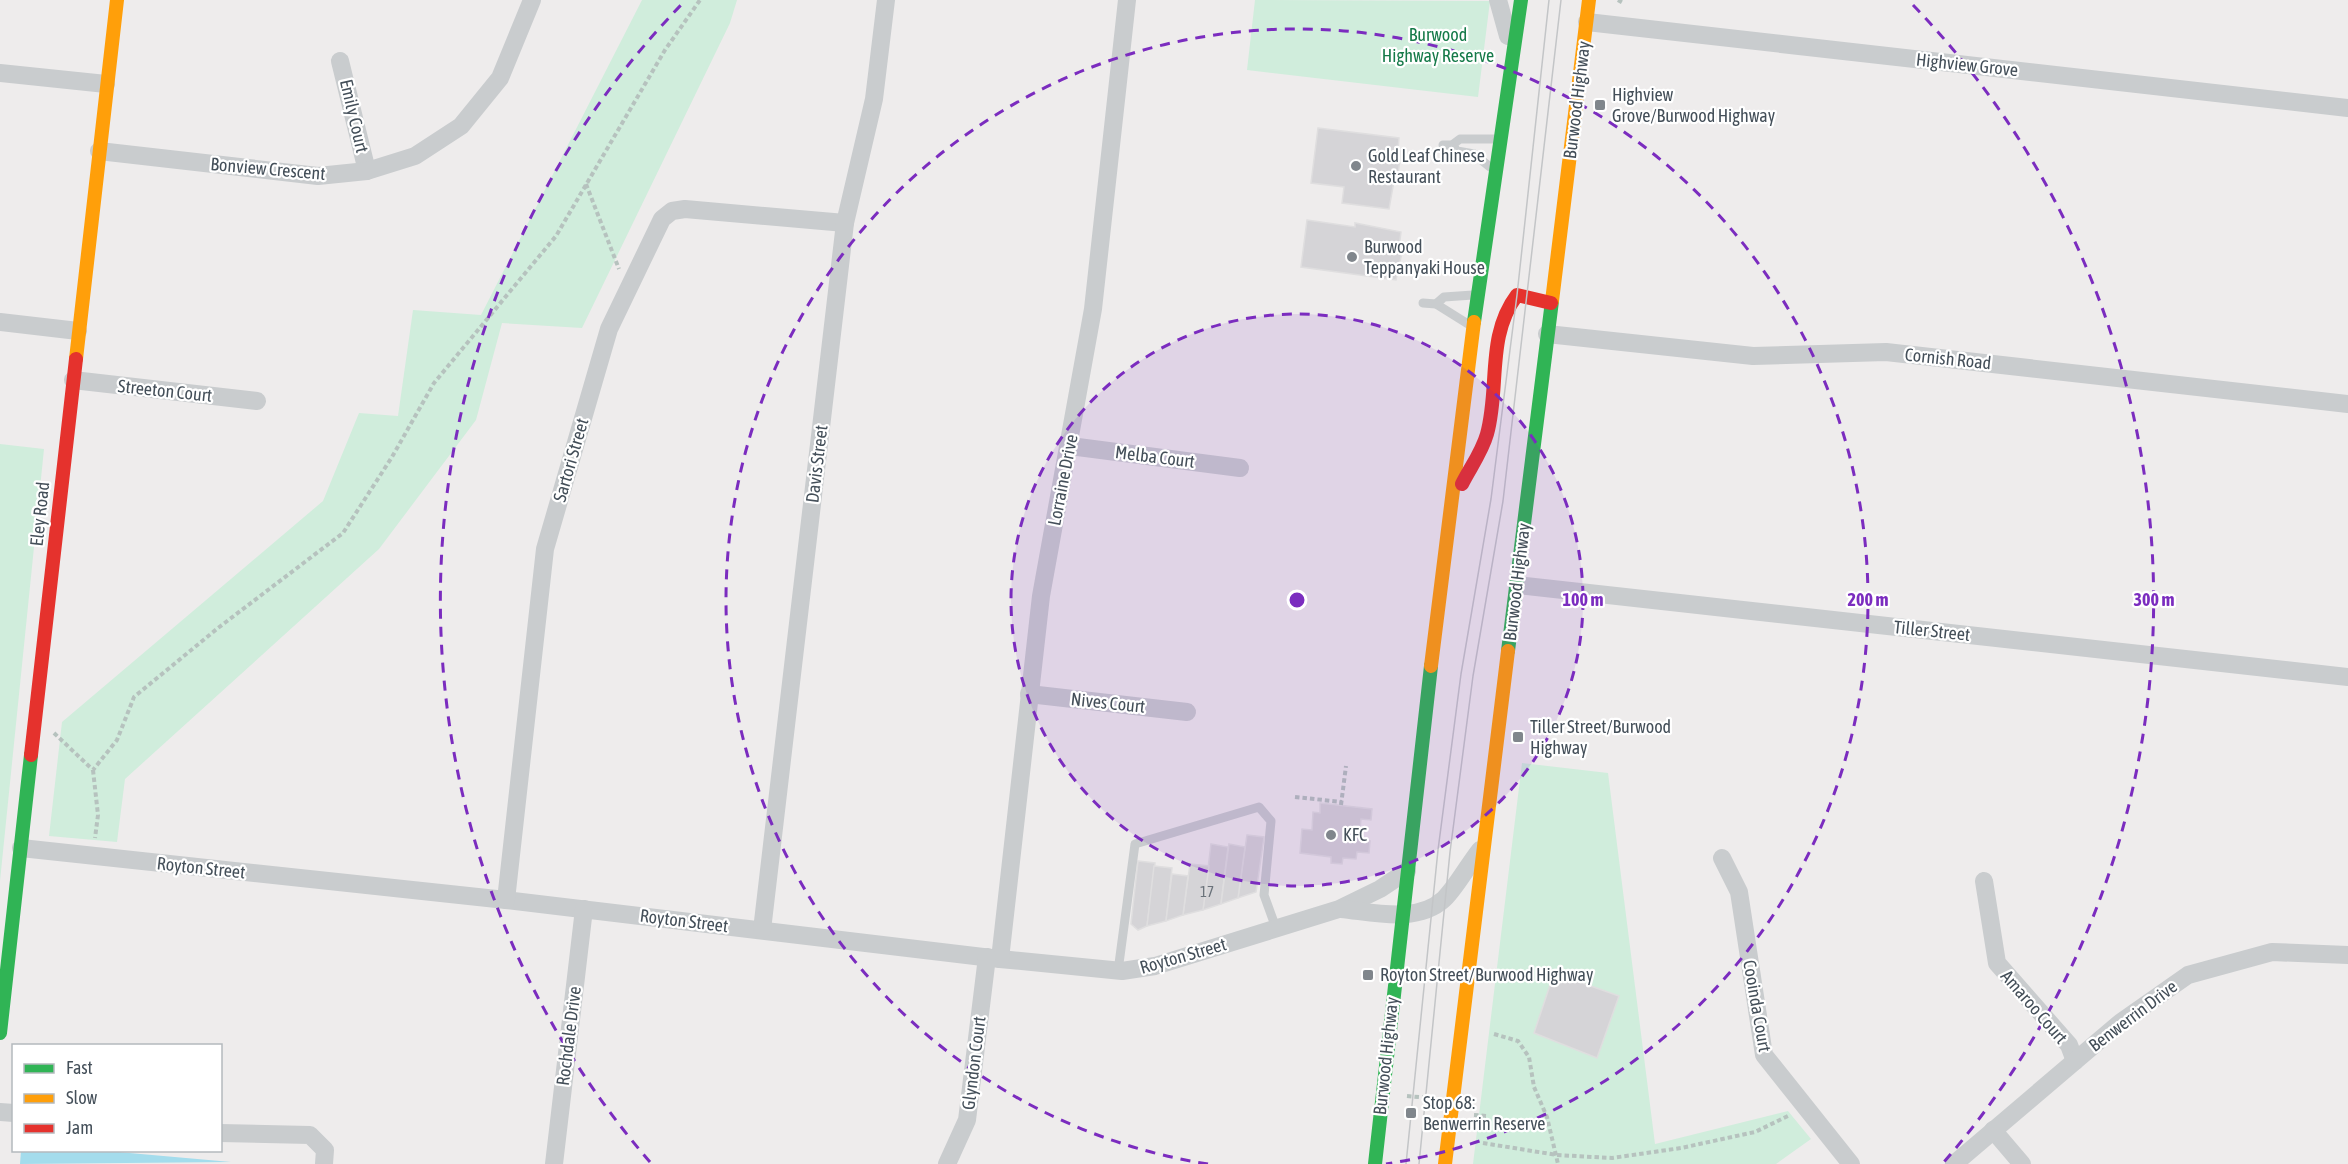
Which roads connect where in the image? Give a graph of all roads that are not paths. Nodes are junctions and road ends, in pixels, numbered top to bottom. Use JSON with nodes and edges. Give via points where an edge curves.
{"nodes":[{"id":1,"x":117,"y":0,"type":"edge"},
{"id":2,"x":532,"y":0,"type":"edge"},
{"id":3,"x":886,"y":0,"type":"edge"},
{"id":4,"x":1127,"y":0,"type":"edge"},
{"id":5,"x":1497,"y":0,"type":"edge"},
{"id":6,"x":1521,"y":0,"type":"edge"},
{"id":7,"x":1589,"y":0,"type":"edge"},
{"id":8,"x":1587,"y":22,"type":"junction"},
{"id":9,"x":1513,"y":56,"type":"junction"},
{"id":10,"x":340,"y":61,"type":"dead end"},
{"id":11,"x":0,"y":73,"type":"edge"},
{"id":12,"x":106,"y":84,"type":"junction"},
{"id":13,"x":2348,"y":108,"type":"edge"},
{"id":14,"x":1501,"y":139,"type":"junction"},
{"id":15,"x":99,"y":151,"type":"junction"},
{"id":16,"x":367,"y":171,"type":"junction"},
{"id":17,"x":1495,"y":171,"type":"junction"},
{"id":18,"x":845,"y":224,"type":"junction"},
{"id":19,"x":1478,"y":295,"type":"junction"},
{"id":20,"x":1423,"y":303,"type":"dead end"},
{"id":21,"x":1551,"y":303,"type":"junction"},
{"id":22,"x":1436,"y":304,"type":"junction"},
{"id":23,"x":0,"y":322,"type":"edge"},
{"id":24,"x":1473,"y":328,"type":"junction"},
{"id":25,"x":78,"y":331,"type":"junction"},
{"id":26,"x":1547,"y":334,"type":"junction"},
{"id":27,"x":73,"y":380,"type":"junction"},
{"id":28,"x":257,"y":401,"type":"dead end"},
{"id":29,"x":2348,"y":404,"type":"edge"},
{"id":30,"x":1070,"y":446,"type":"junction"},
{"id":31,"x":1240,"y":468,"type":"dead end"},
{"id":32,"x":1452,"y":502,"type":"junction"},
{"id":33,"x":1516,"y":585,"type":"junction"},
{"id":34,"x":2348,"y":677,"type":"edge"},
{"id":35,"x":1029,"y":694,"type":"junction"},
{"id":36,"x":1186,"y":712,"type":"dead end"},
{"id":37,"x":1483,"y":846,"type":"junction"},
{"id":38,"x":21,"y":848,"type":"junction"},
{"id":39,"x":1722,"y":858,"type":"dead end"},
{"id":40,"x":1407,"y":871,"type":"junction"},
{"id":41,"x":1984,"y":881,"type":"dead end"},
{"id":42,"x":506,"y":900,"type":"junction"},
{"id":43,"x":584,"y":909,"type":"junction"},
{"id":44,"x":1339,"y":909,"type":"junction"},
{"id":45,"x":1401,"y":916,"type":"junction"},
{"id":46,"x":1276,"y":928,"type":"junction"},
{"id":47,"x":762,"y":930,"type":"junction"},
{"id":48,"x":2348,"y":955,"type":"edge"},
{"id":49,"x":993,"y":958,"type":"junction"},
{"id":50,"x":1118,"y":971,"type":"junction"},
{"id":51,"x":0,"y":1033,"type":"edge"},
{"id":52,"x":2075,"y":1061,"type":"junction"},
{"id":53,"x":1994,"y":1130,"type":"junction"},
{"id":54,"x":222,"y":1132,"type":"edge"},
{"id":55,"x":324,"y":1164,"type":"edge"},
{"id":56,"x":554,"y":1164,"type":"edge"},
{"id":57,"x":947,"y":1164,"type":"edge"},
{"id":58,"x":1375,"y":1164,"type":"edge"},
{"id":59,"x":1445,"y":1164,"type":"edge"},
{"id":60,"x":1851,"y":1164,"type":"edge"},
{"id":61,"x":1954,"y":1164,"type":"edge"},
{"id":62,"x":2022,"y":1164,"type":"edge"}],
"edges":[{"from":1,"to":12,"type":"main road","name":"Eley Road"},
{"from":2,"to":16,"type":"street","name":"Bonview Crescent","via":[[500,78],[461,126],[415,156]]},
{"from":3,"to":18,"type":"street","name":"Davis Street","via":[[873,99]]},
{"from":4,"to":30,"type":"street","name":"Lorraine Drive","via":[[1093,309]]},
{"from":5,"to":9,"type":"street","name":"Burwood Highway"},
{"from":6,"to":9,"type":"main road","name":"Burwood Highway"},
{"from":7,"to":8,"type":"main road","name":"Burwood Highway"},
{"from":8,"to":13,"type":"street","name":"Highview Grove"},
{"from":8,"to":21,"type":"main road","name":"Burwood Highway"},
{"from":9,"to":14,"type":"main road","name":"Burwood Highway"},
{"from":10,"to":16,"type":"street","name":"Emily Court"},
{"from":11,"to":12,"type":"street"},
{"from":12,"to":15,"type":"main road","name":"Eley Road"},
{"from":14,"to":17,"type":"main road","name":"Burwood Highway"},
{"from":14,"to":17,"type":"lane","via":[[1460,139],[1448,145],[1474,154]]},
{"from":15,"to":16,"type":"street","name":"Bonview Crescent","via":[[318,176]]},
{"from":15,"to":25,"type":"main road","name":"Eley Road"},
{"from":17,"to":19,"type":"main road","name":"Burwood Highway"},
{"from":18,"to":42,"type":"street","name":"Sartori Street","via":[[685,209],[672,211],[662,219],[609,329],[545,549]]},
{"from":18,"to":47,"type":"street","name":"Davis Street"},
{"from":19,"to":22,"type":"lane","via":[[1444,297]]},
{"from":19,"to":24,"type":"main road","name":"Burwood Highway"},
{"from":20,"to":22,"type":"lane"},
{"from":21,"to":26,"type":"main road","name":"Burwood Highway"},
{"from":21,"to":32,"type":"main road","via":[[1517,295],[1506,308],[1487,435]]},
{"from":22,"to":24,"type":"lane"},
{"from":23,"to":25,"type":"street"},
{"from":24,"to":32,"type":"main road","name":"Burwood Highway"},
{"from":25,"to":27,"type":"main road","name":"Eley Road"},
{"from":26,"to":29,"type":"street","name":"Cornish Road","via":[[1753,356],[1886,352]]},
{"from":26,"to":33,"type":"main road","name":"Burwood Highway"},
{"from":27,"to":28,"type":"street","name":"Streeton Court"},
{"from":27,"to":38,"type":"main road","name":"Eley Road"},
{"from":30,"to":31,"type":"street","name":"Melba Court"},
{"from":30,"to":35,"type":"street","name":"Lorraine Drive","via":[[1041,596]]},
{"from":32,"to":40,"type":"main road","name":"Burwood Highway"},
{"from":33,"to":34,"type":"street","name":"Tiller Street"},
{"from":33,"to":37,"type":"main road","name":"Burwood Highway"},
{"from":35,"to":36,"type":"street","name":"Nives Court"},
{"from":35,"to":49,"type":"street","name":"Lorraine Drive"},
{"from":37,"to":45,"type":"street","name":"Royton Street","via":[[1444,898],[1431,907]]},
{"from":37,"to":59,"type":"main road","name":"Burwood Highway"},
{"from":38,"to":42,"type":"street","name":"Royton Street"},
{"from":38,"to":51,"type":"main road","name":"Eley Road"},
{"from":39,"to":60,"type":"street","name":"Cooinda Court","via":[[1739,892],[1764,1055]]},
{"from":40,"to":44,"type":"street","name":"Royton Street"},
{"from":40,"to":45,"type":"main road","name":"Burwood Highway"},
{"from":41,"to":52,"type":"street","name":"Amaroo Court","via":[[1997,963],[2069,1045]]},
{"from":42,"to":43,"type":"street","name":"Royton Street"},
{"from":43,"to":47,"type":"street","name":"Royton Street"},
{"from":43,"to":56,"type":"street","name":"Rochdale Drive"},
{"from":44,"to":45,"type":"street","name":"Royton Street"},
{"from":44,"to":46,"type":"street","name":"Royton Street"},
{"from":45,"to":58,"type":"main road","name":"Burwood Highway"},
{"from":46,"to":50,"type":"street","name":"Royton Street","via":[[1155,966]]},
{"from":46,"to":50,"type":"lane","via":[[1264,895],[1271,822],[1259,807],[1135,844]]},
{"from":47,"to":49,"type":"street","name":"Royton Street"},
{"from":48,"to":52,"type":"street","name":"Benwerrin Drive","via":[[2272,952],[2188,975],[2121,1022]]},
{"from":49,"to":50,"type":"street","name":"Royton Street"},
{"from":49,"to":57,"type":"street","name":"Glyndon Court","via":[[967,1120]]},
{"from":52,"to":53,"type":"street","name":"Benwerrin Drive"},
{"from":53,"to":61,"type":"street","name":"Benwerrin Drive"},
{"from":53,"to":62,"type":"street"},
{"from":54,"to":55,"type":"street","via":[[310,1135],[325,1150]]}]}
